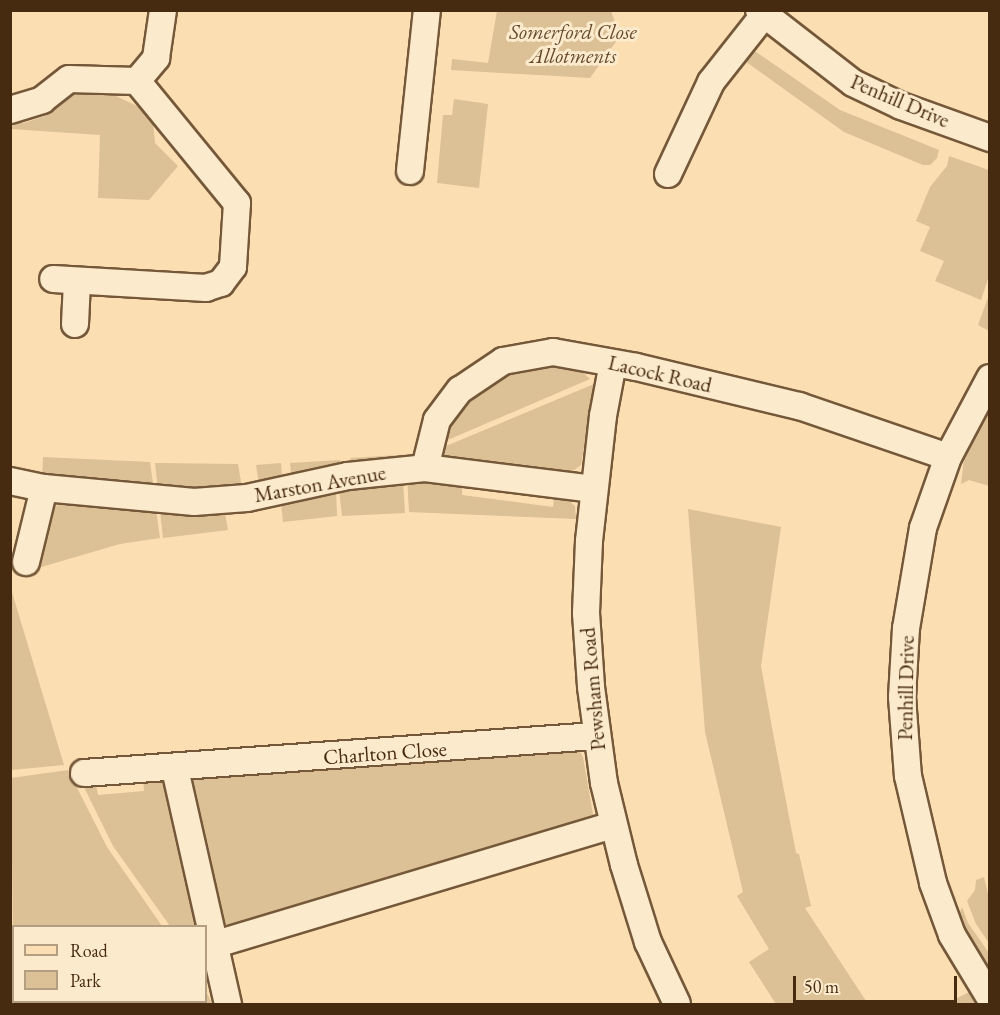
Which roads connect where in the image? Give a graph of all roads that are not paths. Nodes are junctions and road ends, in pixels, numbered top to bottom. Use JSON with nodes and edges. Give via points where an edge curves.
{"nodes":[{"id":1,"x":163,"y":10,"type":"edge"},
{"id":2,"x":426,"y":10,"type":"edge"},
{"id":3,"x":762,"y":13,"type":"edge"},
{"id":4,"x":137,"y":81,"type":"junction"},
{"id":5,"x":10,"y":110,"type":"edge"},
{"id":6,"x":990,"y":138,"type":"edge"},
{"id":7,"x":410,"y":171,"type":"dead end"},
{"id":8,"x":668,"y":174,"type":"dead end"},
{"id":9,"x":75,"y":324,"type":"dead end"},
{"id":10,"x":613,"y":363,"type":"junction"},
{"id":11,"x":990,"y":378,"type":"edge"},
{"id":12,"x":948,"y":457,"type":"junction"},
{"id":13,"x":425,"y":468,"type":"junction"},
{"id":14,"x":10,"y":481,"type":"edge"},
{"id":15,"x":44,"y":488,"type":"junction"},
{"id":16,"x":594,"y":489,"type":"junction"},
{"id":17,"x":26,"y":562,"type":"dead end"},
{"id":18,"x":596,"y":736,"type":"junction"},
{"id":19,"x":175,"y":769,"type":"junction"},
{"id":20,"x":84,"y":773,"type":"dead end"},
{"id":21,"x":614,"y":825,"type":"junction"},
{"id":22,"x":213,"y":945,"type":"junction"},
{"id":23,"x":990,"y":998,"type":"edge"},
{"id":24,"x":228,"y":1005,"type":"edge"},
{"id":25,"x":677,"y":1005,"type":"edge"}],
"edges":[{"from":1,"to":4,"type":"street","via":[[156,58]]},
{"from":2,"to":7,"type":"street"},
{"from":3,"to":6,"type":"street","name":"Penhill Drive","via":[[819,60],[873,94]]},
{"from":3,"to":8,"type":"street","via":[[711,82],[687,126]]},
{"from":4,"to":5,"type":"street","via":[[69,79],[42,100]]},
{"from":4,"to":9,"type":"street","via":[[232,193],[238,217],[233,267],[221,283],[206,288],[65,280]]},
{"from":10,"to":12,"type":"street","name":"Lacock Road","via":[[799,406]]},
{"from":10,"to":13,"type":"street","name":"Lacock Road","via":[[553,352],[492,366],[460,390],[437,420]]},
{"from":10,"to":16,"type":"street","name":"Pewsham Road"},
{"from":11,"to":12,"type":"street","name":"Penhill Drive"},
{"from":12,"to":23,"type":"street","name":"Penhill Drive","via":[[923,528],[911,591],[903,667],[903,739],[916,815],[942,911]]},
{"from":13,"to":15,"type":"street","name":"Marston Avenue","via":[[348,476],[221,501],[162,500]]},
{"from":13,"to":16,"type":"street","name":"Marston Avenue"},
{"from":14,"to":15,"type":"street","name":"Marston Avenue"},
{"from":15,"to":17,"type":"street"},
{"from":16,"to":18,"type":"street","name":"Pewsham Road","via":[[586,613]]},
{"from":18,"to":19,"type":"street","name":"Charlton Close"},
{"from":18,"to":21,"type":"street","name":"Pewsham Road"},
{"from":19,"to":20,"type":"street","name":"Charlton Close"},
{"from":19,"to":22,"type":"street"},
{"from":21,"to":22,"type":"street"},
{"from":21,"to":25,"type":"street","name":"Pewsham Road","via":[[648,942]]},
{"from":22,"to":24,"type":"street"}]}
